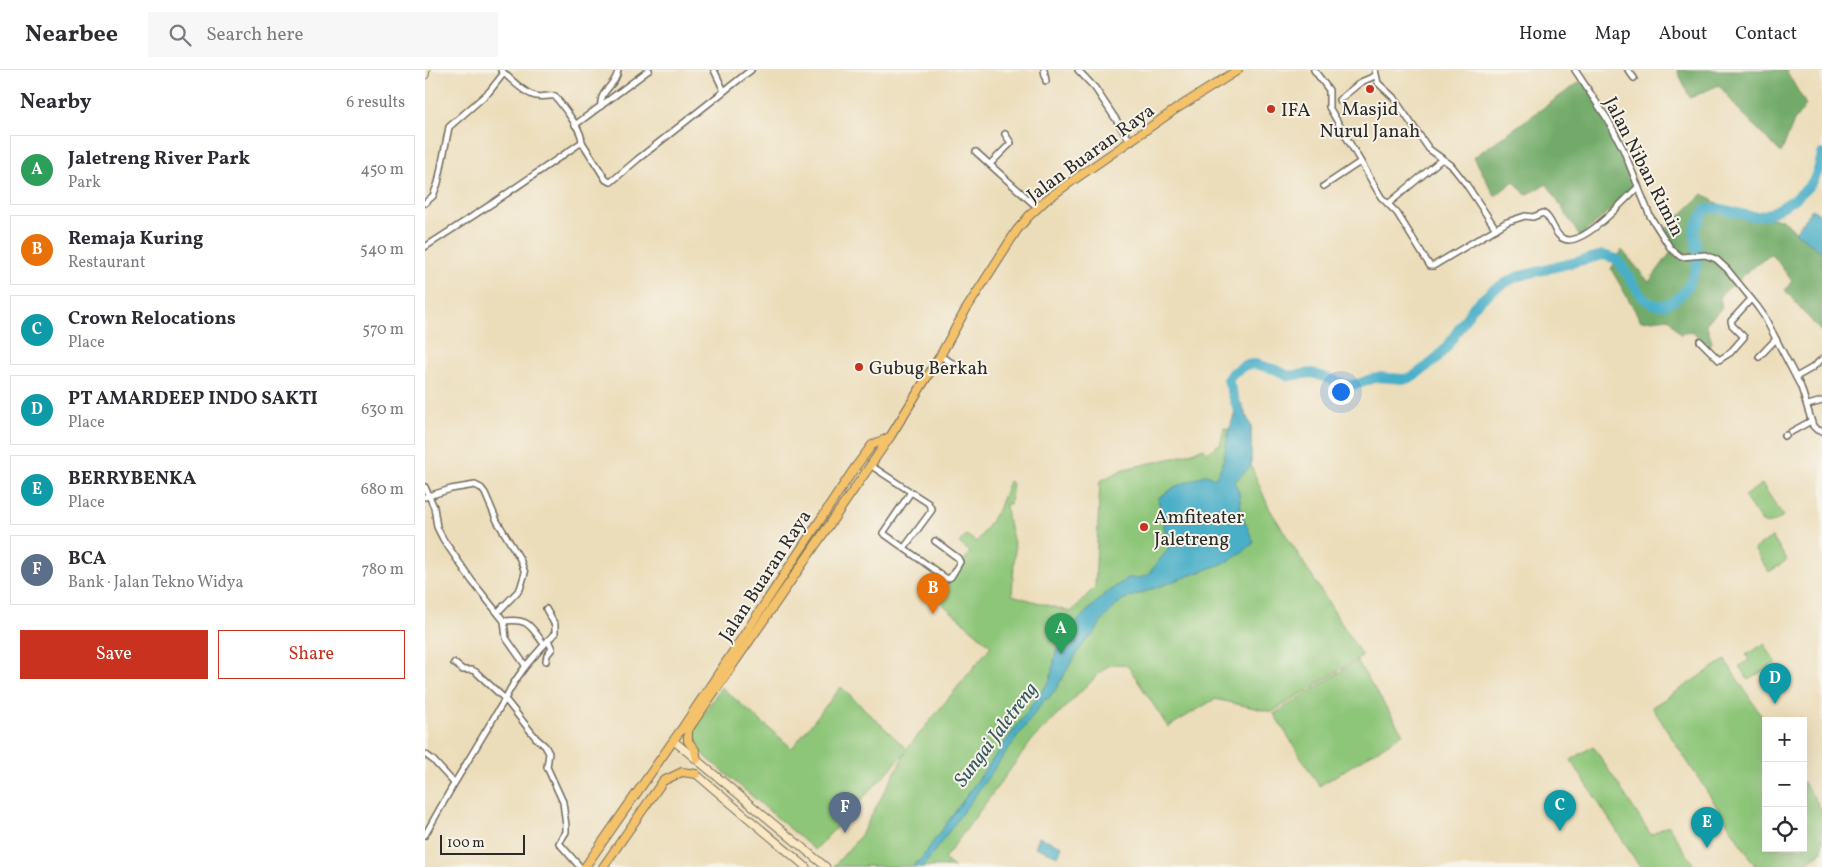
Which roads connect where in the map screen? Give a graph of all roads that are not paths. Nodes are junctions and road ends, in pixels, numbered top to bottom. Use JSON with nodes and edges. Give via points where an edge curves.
{"nodes":[{"id":1,"x":426,"y":70,"type":"edge"},
{"id":2,"x":618,"y":70,"type":"edge"},
{"id":3,"x":649,"y":70,"type":"edge"},
{"id":4,"x":714,"y":70,"type":"edge"},
{"id":5,"x":751,"y":70,"type":"edge"},
{"id":6,"x":1044,"y":70,"type":"edge"},
{"id":7,"x":1078,"y":70,"type":"edge"},
{"id":8,"x":1238,"y":70,"type":"edge"},
{"id":9,"x":1314,"y":70,"type":"edge"},
{"id":10,"x":1575,"y":70,"type":"edge"},
{"id":11,"x":1628,"y":70,"type":"edge"},
{"id":12,"x":503,"y":71,"type":"edge"},
{"id":13,"x":1375,"y":73,"type":"edge"},
{"id":14,"x":425,"y":75,"type":"edge"},
{"id":15,"x":1634,"y":78,"type":"dead end"},
{"id":16,"x":1046,"y":81,"type":"dead end"},
{"id":17,"x":724,"y":91,"type":"junction"},
{"id":18,"x":1339,"y":100,"type":"dead end"},
{"id":19,"x":601,"y":106,"type":"junction"},
{"id":20,"x":575,"y":125,"type":"junction"},
{"id":21,"x":1005,"y":134,"type":"dead end"},
{"id":22,"x":582,"y":142,"type":"junction"},
{"id":23,"x":1131,"y":142,"type":"junction"},
{"id":24,"x":976,"y":152,"type":"dead end"},
{"id":25,"x":1442,"y":159,"type":"junction"},
{"id":26,"x":1360,"y":162,"type":"junction"},
{"id":27,"x":990,"y":164,"type":"junction"},
{"id":28,"x":1324,"y":186,"type":"dead end"},
{"id":29,"x":1638,"y":188,"type":"junction"},
{"id":30,"x":425,"y":203,"type":"edge"},
{"id":31,"x":1388,"y":204,"type":"junction"},
{"id":32,"x":1038,"y":208,"type":"junction"},
{"id":33,"x":1496,"y":229,"type":"junction"},
{"id":34,"x":425,"y":247,"type":"edge"},
{"id":35,"x":1751,"y":299,"type":"junction"},
{"id":36,"x":1776,"y":339,"type":"junction"},
{"id":37,"x":1700,"y":341,"type":"dead end"},
{"id":38,"x":940,"y":356,"type":"junction"},
{"id":39,"x":1759,"y":357,"type":"dead end"},
{"id":40,"x":1822,"y":359,"type":"edge"},
{"id":41,"x":963,"y":369,"type":"dead end"},
{"id":42,"x":1796,"y":376,"type":"junction"},
{"id":43,"x":1822,"y":401,"type":"edge"},
{"id":44,"x":1808,"y":405,"type":"junction"},
{"id":45,"x":1811,"y":421,"type":"junction"},
{"id":46,"x":1822,"y":431,"type":"edge"},
{"id":47,"x":1787,"y":435,"type":"dead end"},
{"id":48,"x":890,"y":437,"type":"junction"},
{"id":49,"x":870,"y":465,"type":"junction"},
{"id":50,"x":425,"y":487,"type":"edge"},
{"id":51,"x":911,"y":492,"type":"junction"},
{"id":52,"x":427,"y":496,"type":"edge"},
{"id":53,"x":935,"y":541,"type":"dead end"},
{"id":54,"x":904,"y":548,"type":"junction"},
{"id":55,"x":546,"y":609,"type":"dead end"},
{"id":56,"x":498,"y":612,"type":"junction"},
{"id":57,"x":504,"y":621,"type":"junction"},
{"id":58,"x":546,"y":642,"type":"junction"},
{"id":59,"x":546,"y":661,"type":"dead end"},
{"id":60,"x":453,"y":663,"type":"dead end"},
{"id":61,"x":525,"y":665,"type":"junction"},
{"id":62,"x":706,"y":698,"type":"junction"},
{"id":63,"x":505,"y":699,"type":"junction"},
{"id":64,"x":674,"y":741,"type":"junction"},
{"id":65,"x":425,"y":754,"type":"edge"},
{"id":66,"x":697,"y":759,"type":"junction"},
{"id":67,"x":696,"y":774,"type":"joint"},
{"id":68,"x":455,"y":783,"type":"junction"},
{"id":69,"x":425,"y":835,"type":"edge"},
{"id":70,"x":579,"y":867,"type":"edge"},
{"id":71,"x":585,"y":867,"type":"edge"},
{"id":72,"x":603,"y":867,"type":"edge"},
{"id":73,"x":806,"y":867,"type":"edge"},
{"id":74,"x":826,"y":867,"type":"edge"}],
"edges":[{"from":1,"to":14,"type":"main road"},
{"from":2,"to":19,"type":"street","via":[[615,81],[602,96]]},
{"from":3,"to":19,"type":"street"},
{"from":4,"to":17,"type":"street"},
{"from":5,"to":17,"type":"street"},
{"from":6,"to":16,"type":"street"},
{"from":7,"to":23,"type":"street","via":[[1095,88]]},
{"from":8,"to":23,"type":"main road","name":"Jalan Buaran Raya"},
{"from":9,"to":26,"type":"street","via":[[1329,90],[1329,107]]},
{"from":10,"to":29,"type":"street","name":"Jalan Niban Rimin","via":[[1608,120]]},
{"from":11,"to":15,"type":"street"},
{"from":12,"to":20,"type":"street","via":[[531,95],[555,96]]},
{"from":12,"to":30,"type":"street","via":[[489,92],[449,127],[438,183],[433,196]]},
{"from":13,"to":18,"type":"street"},
{"from":13,"to":25,"type":"street","via":[[1378,82],[1393,97],[1429,149]]},
{"from":17,"to":22,"type":"street","via":[[611,182],[606,180]]},
{"from":19,"to":20,"type":"street"},
{"from":20,"to":22,"type":"street"},
{"from":21,"to":27,"type":"street","via":[[1011,142]]},
{"from":22,"to":34,"type":"street"},
{"from":23,"to":32,"type":"main road","name":"Jalan Buaran Raya"},
{"from":24,"to":27,"type":"street"},
{"from":25,"to":31,"type":"street"},
{"from":25,"to":33,"type":"street","via":[[1466,184]]},
{"from":26,"to":28,"type":"street"},
{"from":26,"to":31,"type":"street"},
{"from":27,"to":32,"type":"street"},
{"from":29,"to":33,"type":"street","via":[[1592,230],[1569,241],[1562,239],[1543,213],[1507,222]]},
{"from":29,"to":35,"type":"street","name":"Jalan Niban Rimin","via":[[1650,216],[1671,249],[1681,258],[1705,255],[1714,258]]},
{"from":31,"to":33,"type":"street","via":[[1430,266]]},
{"from":32,"to":38,"type":"main road","name":"Jalan Buaran Raya","via":[[1017,230]]},
{"from":35,"to":36,"type":"street","name":"Jalan Niban Rimin","via":[[1763,313]]},
{"from":35,"to":37,"type":"street","via":[[1731,321],[1744,337],[1727,356],[1720,360]]},
{"from":36,"to":39,"type":"street"},
{"from":36,"to":42,"type":"street","name":"Jalan Niban Rimin"},
{"from":38,"to":41,"type":"street"},
{"from":38,"to":48,"type":"main road","name":"Jalan Buaran Raya"},
{"from":40,"to":42,"type":"street","via":[[1813,368]]},
{"from":42,"to":44,"type":"street","name":"Jalan Niban Rimin"},
{"from":43,"to":44,"type":"street"},
{"from":44,"to":45,"type":"street","name":"Jalan Niban Rimin"},
{"from":45,"to":46,"type":"street","via":[[1816,430]]},
{"from":45,"to":47,"type":"street"},
{"from":48,"to":49,"type":"main road","name":"Jalan Buaran Raya"},
{"from":48,"to":62,"type":"main road","name":"Jalan Buaran Raya","via":[[872,445],[854,469]]},
{"from":49,"to":51,"type":"street"},
{"from":49,"to":62,"type":"main road","name":"Jalan Buaran Raya"},
{"from":50,"to":52,"type":"street"},
{"from":51,"to":54,"type":"street","via":[[928,503],[931,510]]},
{"from":51,"to":54,"type":"street","via":[[883,532]]},
{"from":52,"to":56,"type":"street","via":[[434,507],[437,527],[443,539]]},
{"from":52,"to":56,"type":"street","via":[[475,485],[485,493],[525,572],[521,589]]},
{"from":53,"to":54,"type":"street","via":[[960,562],[947,579]]},
{"from":55,"to":58,"type":"street","via":[[556,628]]},
{"from":56,"to":57,"type":"street"},
{"from":57,"to":58,"type":"street","via":[[524,621]]},
{"from":57,"to":61,"type":"street","via":[[506,638]]},
{"from":58,"to":59,"type":"street","via":[[552,649]]},
{"from":58,"to":61,"type":"street"},
{"from":60,"to":63,"type":"street","via":[[463,670],[476,672]]},
{"from":61,"to":63,"type":"street"},
{"from":62,"to":64,"type":"main road","name":"Jalan Buaran Raya"},
{"from":62,"to":66,"type":"main road","name":"Jalan Buaran Raya","via":[[688,730],[687,741],[695,750]]},
{"from":63,"to":68,"type":"street"},
{"from":63,"to":70,"type":"street","via":[[549,753],[547,767],[563,802],[566,826],[559,843]]},
{"from":64,"to":66,"type":"main road"},
{"from":64,"to":71,"type":"main road","name":"Jalan Buaran Raya"},
{"from":65,"to":68,"type":"street"},
{"from":66,"to":74,"type":"main road"},
{"from":67,"to":72,"type":"main road","via":[[682,772],[663,781]]},
{"from":67,"to":73,"type":"main road"},
{"from":68,"to":69,"type":"street"}]}
